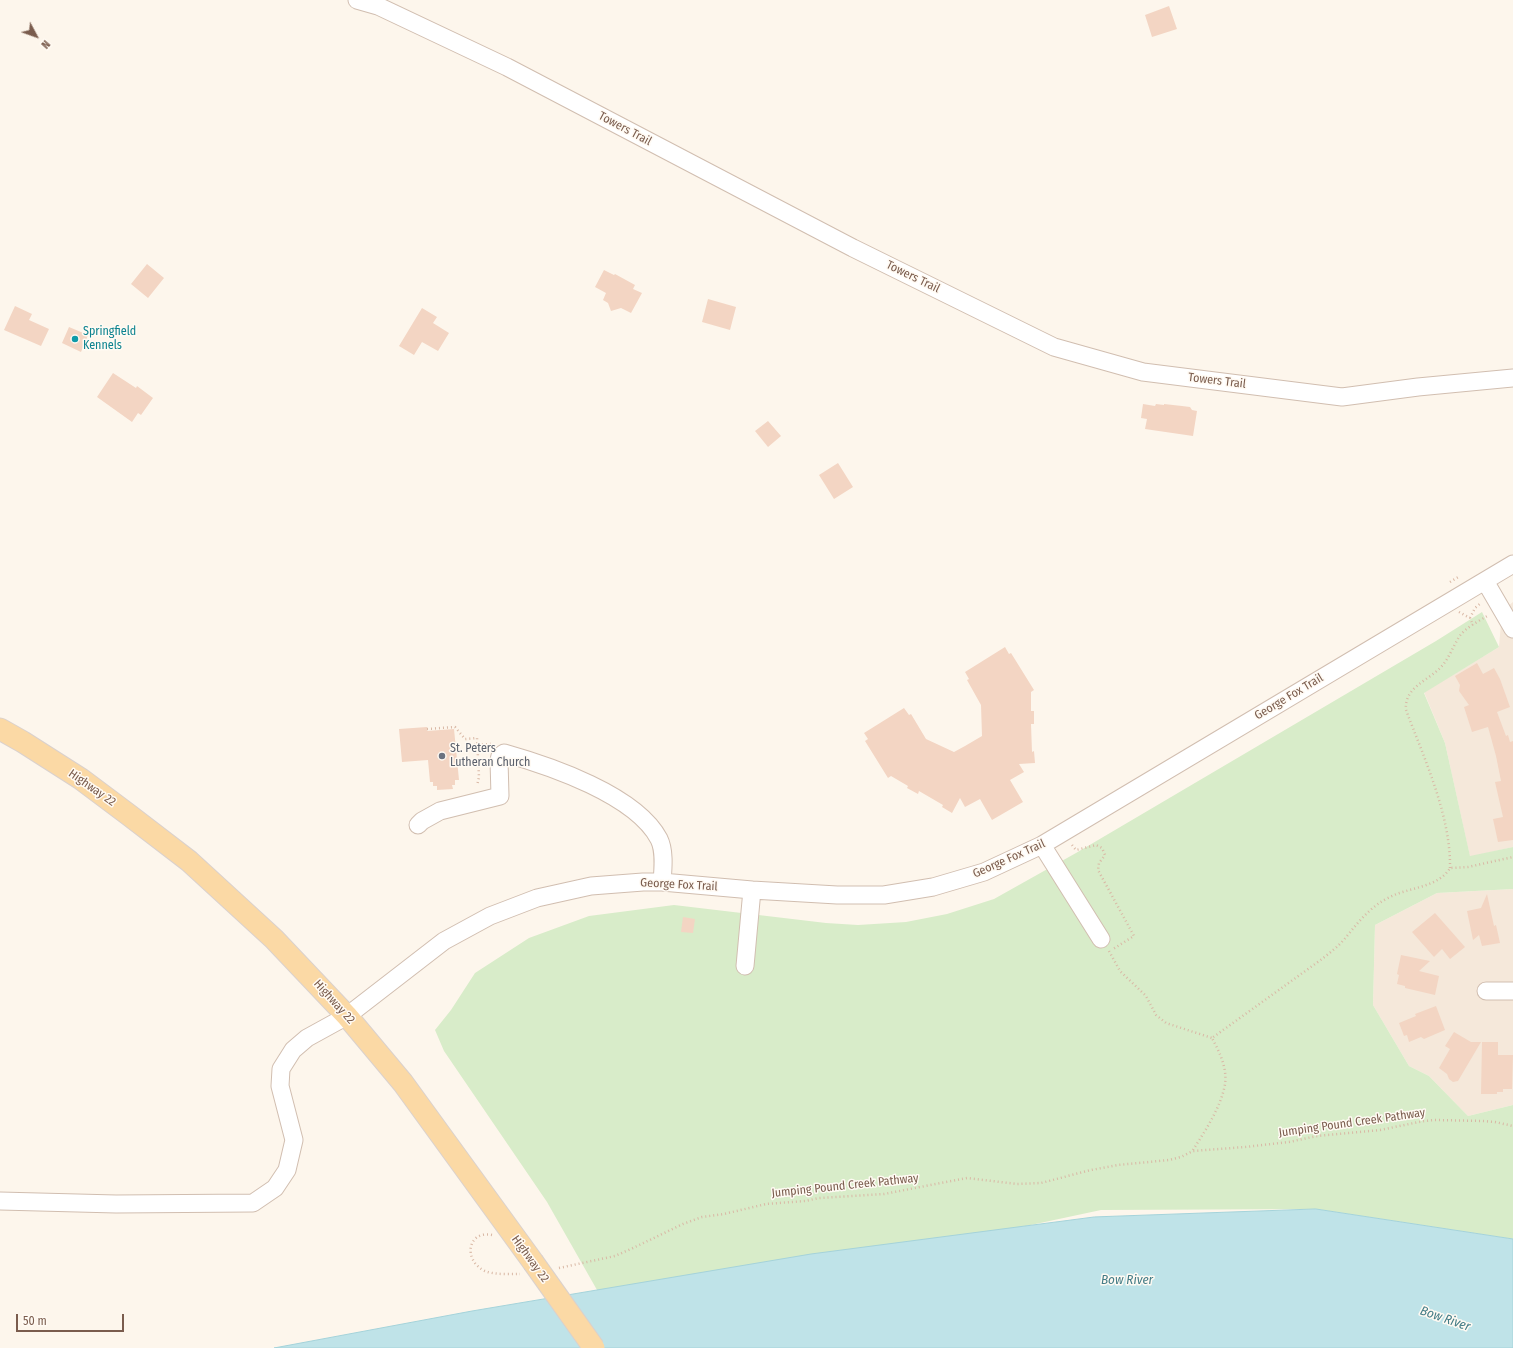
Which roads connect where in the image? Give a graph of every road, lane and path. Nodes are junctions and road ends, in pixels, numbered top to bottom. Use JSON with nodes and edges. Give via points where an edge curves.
{"nodes":[{"id":1,"x":357,"y":0,"type":"edge"},
{"id":2,"x":1513,"y":378,"type":"edge"},
{"id":3,"x":1513,"y":564,"type":"edge"},
{"id":4,"x":1485,"y":581,"type":"junction"},
{"id":5,"x":1490,"y":615,"type":"dead end"},
{"id":6,"x":1470,"y":618,"type":"dead end"},
{"id":7,"x":1473,"y":625,"type":"junction"},
{"id":8,"x":1513,"y":629,"type":"edge"},
{"id":9,"x":0,"y":729,"type":"edge"},
{"id":10,"x":427,"y":729,"type":"dead end"},
{"id":11,"x":475,"y":789,"type":"dead end"},
{"id":12,"x":418,"y":825,"type":"dead end"},
{"id":13,"x":1063,"y":832,"type":"junction"},
{"id":14,"x":1042,"y":845,"type":"junction"},
{"id":15,"x":1513,"y":857,"type":"edge"},
{"id":16,"x":1450,"y":868,"type":"junction"},
{"id":17,"x":662,"y":882,"type":"junction"},
{"id":18,"x":752,"y":890,"type":"junction"},
{"id":19,"x":1105,"y":945,"type":"junction"},
{"id":20,"x":746,"y":966,"type":"dead end"},
{"id":21,"x":1486,"y":991,"type":"dead end"},
{"id":22,"x":1513,"y":991,"type":"edge"},
{"id":23,"x":347,"y":1016,"type":"junction"},
{"id":24,"x":1212,"y":1038,"type":"junction"},
{"id":25,"x":1513,"y":1126,"type":"edge"},
{"id":26,"x":1193,"y":1151,"type":"junction"},
{"id":27,"x":0,"y":1201,"type":"edge"},
{"id":28,"x":494,"y":1235,"type":"dead end"},
{"id":29,"x":576,"y":1266,"type":"dead end"},
{"id":30,"x":494,"y":1273,"type":"dead end"},
{"id":31,"x":594,"y":1348,"type":"edge"}],
"edges":[{"from":1,"to":2,"type":"street","name":"Towers Trail","via":[[378,6],[507,67],[853,248],[1054,347],[1143,372],[1342,397]]},
{"from":3,"to":4,"type":"street","name":"George Fox Trail"},
{"from":4,"to":8,"type":"street"},
{"from":4,"to":13,"type":"street","name":"George Fox Trail"},
{"from":5,"to":7,"type":"path"},
{"from":6,"to":7,"type":"path"},
{"from":7,"to":16,"type":"path","via":[[1459,637],[1441,667],[1415,687],[1406,703],[1406,710],[1437,795],[1448,834]]},
{"from":9,"to":23,"type":"main road","name":"Highway 22","via":[[81,779],[189,861],[274,939]]},
{"from":10,"to":11,"type":"path","via":[[455,726],[465,739],[477,738],[480,777]]},
{"from":12,"to":17,"type":"street","via":[[440,811],[500,796],[499,760],[504,753],[527,759],[602,789],[640,815],[660,841]]},
{"from":13,"to":14,"type":"street","name":"George Fox Trail"},
{"from":13,"to":19,"type":"path","via":[[1076,850],[1096,845],[1102,848],[1105,855],[1099,863],[1098,870],[1134,936]]},
{"from":14,"to":18,"type":"street","name":"George Fox Trail","via":[[984,872],[933,887],[884,894],[837,895]]},
{"from":14,"to":19,"type":"street"},
{"from":15,"to":16,"type":"path","via":[[1468,867]]},
{"from":16,"to":24,"type":"path","via":[[1435,881],[1400,892],[1364,914],[1337,946],[1322,959]]},
{"from":17,"to":18,"type":"street","name":"George Fox Trail"},
{"from":17,"to":23,"type":"street","name":"George Fox Trail","via":[[591,886],[537,898],[490,916],[444,941]]},
{"from":18,"to":20,"type":"street"},
{"from":19,"to":24,"type":"path","via":[[1120,971],[1146,996],[1156,1015],[1166,1023]]},
{"from":21,"to":22,"type":"street"},
{"from":23,"to":27,"type":"street","name":"George Fox Trail","via":[[307,1038],[293,1050],[281,1069],[280,1086],[294,1140],[287,1170],[275,1188],[253,1203],[116,1204]]},
{"from":23,"to":31,"type":"main road","name":"Highway 22","bridge":true,"via":[[404,1083]]},
{"from":24,"to":26,"type":"path","via":[[1223,1062],[1225,1088]]},
{"from":25,"to":26,"type":"path","name":"Jumping Pound Creek Pathway","via":[[1483,1121],[1435,1120],[1289,1142]]},
{"from":26,"to":29,"type":"path","name":"Jumping Pound Creek Pathway","via":[[1169,1160],[1118,1165],[1041,1182],[1017,1184],[967,1178],[884,1194],[766,1204],[702,1217],[615,1256]]},
{"from":28,"to":30,"type":"path","via":[[488,1234],[477,1238],[472,1243],[470,1252],[475,1265]]}]}
